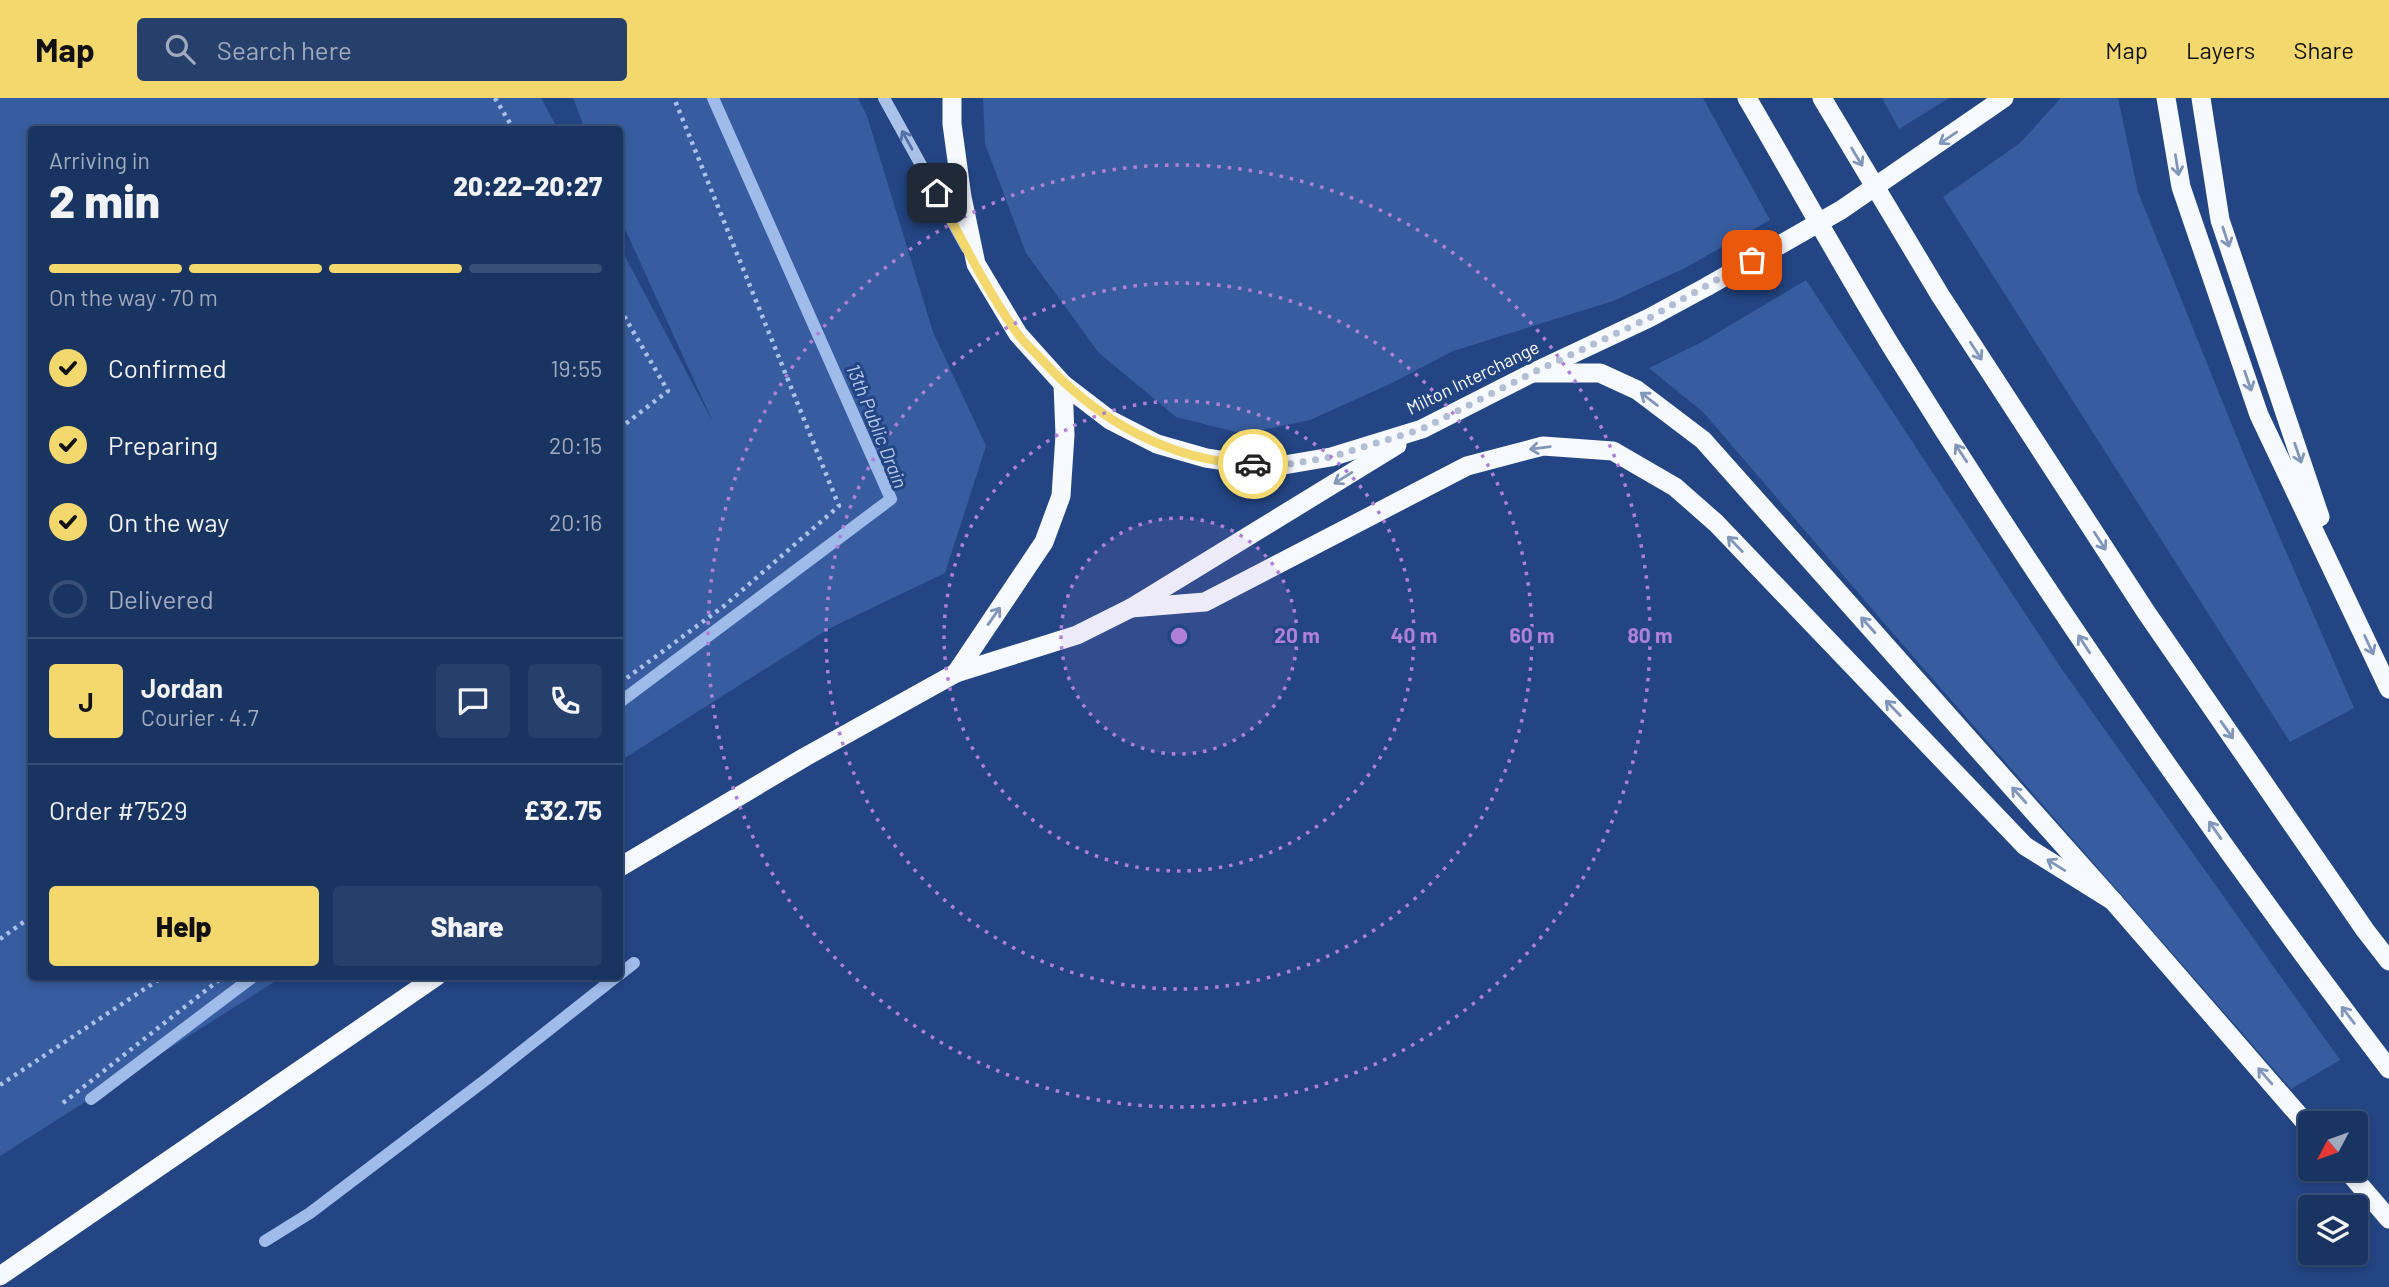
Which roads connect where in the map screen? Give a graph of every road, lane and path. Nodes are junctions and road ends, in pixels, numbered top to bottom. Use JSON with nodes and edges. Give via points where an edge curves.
{"nodes":[{"id":1,"x":495,"y":98,"type":"edge"},
{"id":2,"x":674,"y":98,"type":"edge"},
{"id":3,"x":884,"y":98,"type":"edge"},
{"id":4,"x":953,"y":98,"type":"edge"},
{"id":5,"x":1747,"y":98,"type":"edge"},
{"id":6,"x":1822,"y":98,"type":"edge"},
{"id":7,"x":2004,"y":98,"type":"edge"},
{"id":8,"x":2166,"y":98,"type":"edge"},
{"id":9,"x":2201,"y":98,"type":"edge"},
{"id":10,"x":512,"y":126,"type":"edge"},
{"id":11,"x":976,"y":264,"type":"junction"},
{"id":12,"x":623,"y":314,"type":"edge"},
{"id":13,"x":1532,"y":373,"type":"junction"},
{"id":14,"x":1063,"y":384,"type":"junction"},
{"id":15,"x":623,"y":426,"type":"edge"},
{"id":16,"x":1422,"y":429,"type":"junction"},
{"id":17,"x":2348,"y":602,"type":"junction"},
{"id":18,"x":1131,"y":608,"type":"junction"},
{"id":19,"x":956,"y":673,"type":"junction"},
{"id":20,"x":623,"y":681,"type":"edge"},
{"id":21,"x":2389,"y":689,"type":"edge"},
{"id":22,"x":623,"y":865,"type":"edge"},
{"id":23,"x":2113,"y":901,"type":"junction"},
{"id":24,"x":28,"y":919,"type":"edge"},
{"id":25,"x":0,"y":939,"type":"edge"},
{"id":26,"x":2389,"y":961,"type":"edge"},
{"id":27,"x":158,"y":980,"type":"edge"},
{"id":28,"x":218,"y":980,"type":"edge"},
{"id":29,"x":431,"y":980,"type":"edge"},
{"id":30,"x":2389,"y":1069,"type":"edge"},
{"id":31,"x":0,"y":1085,"type":"edge"},
{"id":32,"x":63,"y":1103,"type":"dead end"},
{"id":33,"x":2298,"y":1114,"type":"edge"},
{"id":34,"x":2356,"y":1181,"type":"edge"},
{"id":35,"x":2389,"y":1219,"type":"edge"},
{"id":36,"x":0,"y":1276,"type":"edge"}],
"edges":[{"from":1,"to":10,"type":"path"},
{"from":2,"to":20,"type":"path","via":[[839,506],[724,606]]},
{"from":11,"to":3,"type":"street","one_way":true},
{"from":4,"to":11,"type":"highway","name":"Milton Interchange","via":[[962,197]]},
{"from":30,"to":5,"type":"highway","one_way":true,"via":[[2088,651],[1891,345]]},
{"from":6,"to":26,"type":"highway","one_way":true,"via":[[1940,295],[2146,612]]},
{"from":7,"to":13,"type":"highway","name":"Milton Interchange","one_way":true,"bridge":true,"via":[[1841,210],[1649,318]]},
{"from":8,"to":17,"type":"highway","one_way":true,"via":[[2181,187],[2259,415]]},
{"from":9,"to":17,"type":"highway","one_way":true,"via":[[2220,220]]},
{"from":11,"to":14,"type":"highway","name":"Milton Interchange","via":[[1018,334]]},
{"from":12,"to":15,"type":"path","via":[[668,391]]},
{"from":13,"to":16,"type":"highway","name":"Milton Interchange"},
{"from":23,"to":13,"type":"highway","one_way":true,"via":[[1703,440],[1637,390],[1600,373]]},
{"from":14,"to":16,"type":"highway","name":"Milton Interchange","via":[[1110,420],[1157,444],[1245,464],[1284,465],[1331,457]]},
{"from":19,"to":14,"type":"highway","one_way":true,"via":[[1044,542],[1061,496]]},
{"from":16,"to":18,"type":"highway","one_way":true},
{"from":17,"to":21,"type":"highway","one_way":true},
{"from":18,"to":19,"type":"highway","via":[[1077,635]]},
{"from":23,"to":18,"type":"highway","one_way":true,"via":[[2025,846],[1716,523],[1675,487],[1613,451],[1543,446],[1467,466],[1205,602]]},
{"from":19,"to":22,"type":"highway"},
{"from":33,"to":23,"type":"highway","one_way":true},
{"from":24,"to":25,"type":"path"},
{"from":27,"to":31,"type":"path"},
{"from":28,"to":32,"type":"path"},
{"from":29,"to":36,"type":"highway"},
{"from":34,"to":35,"type":"highway"}]}
